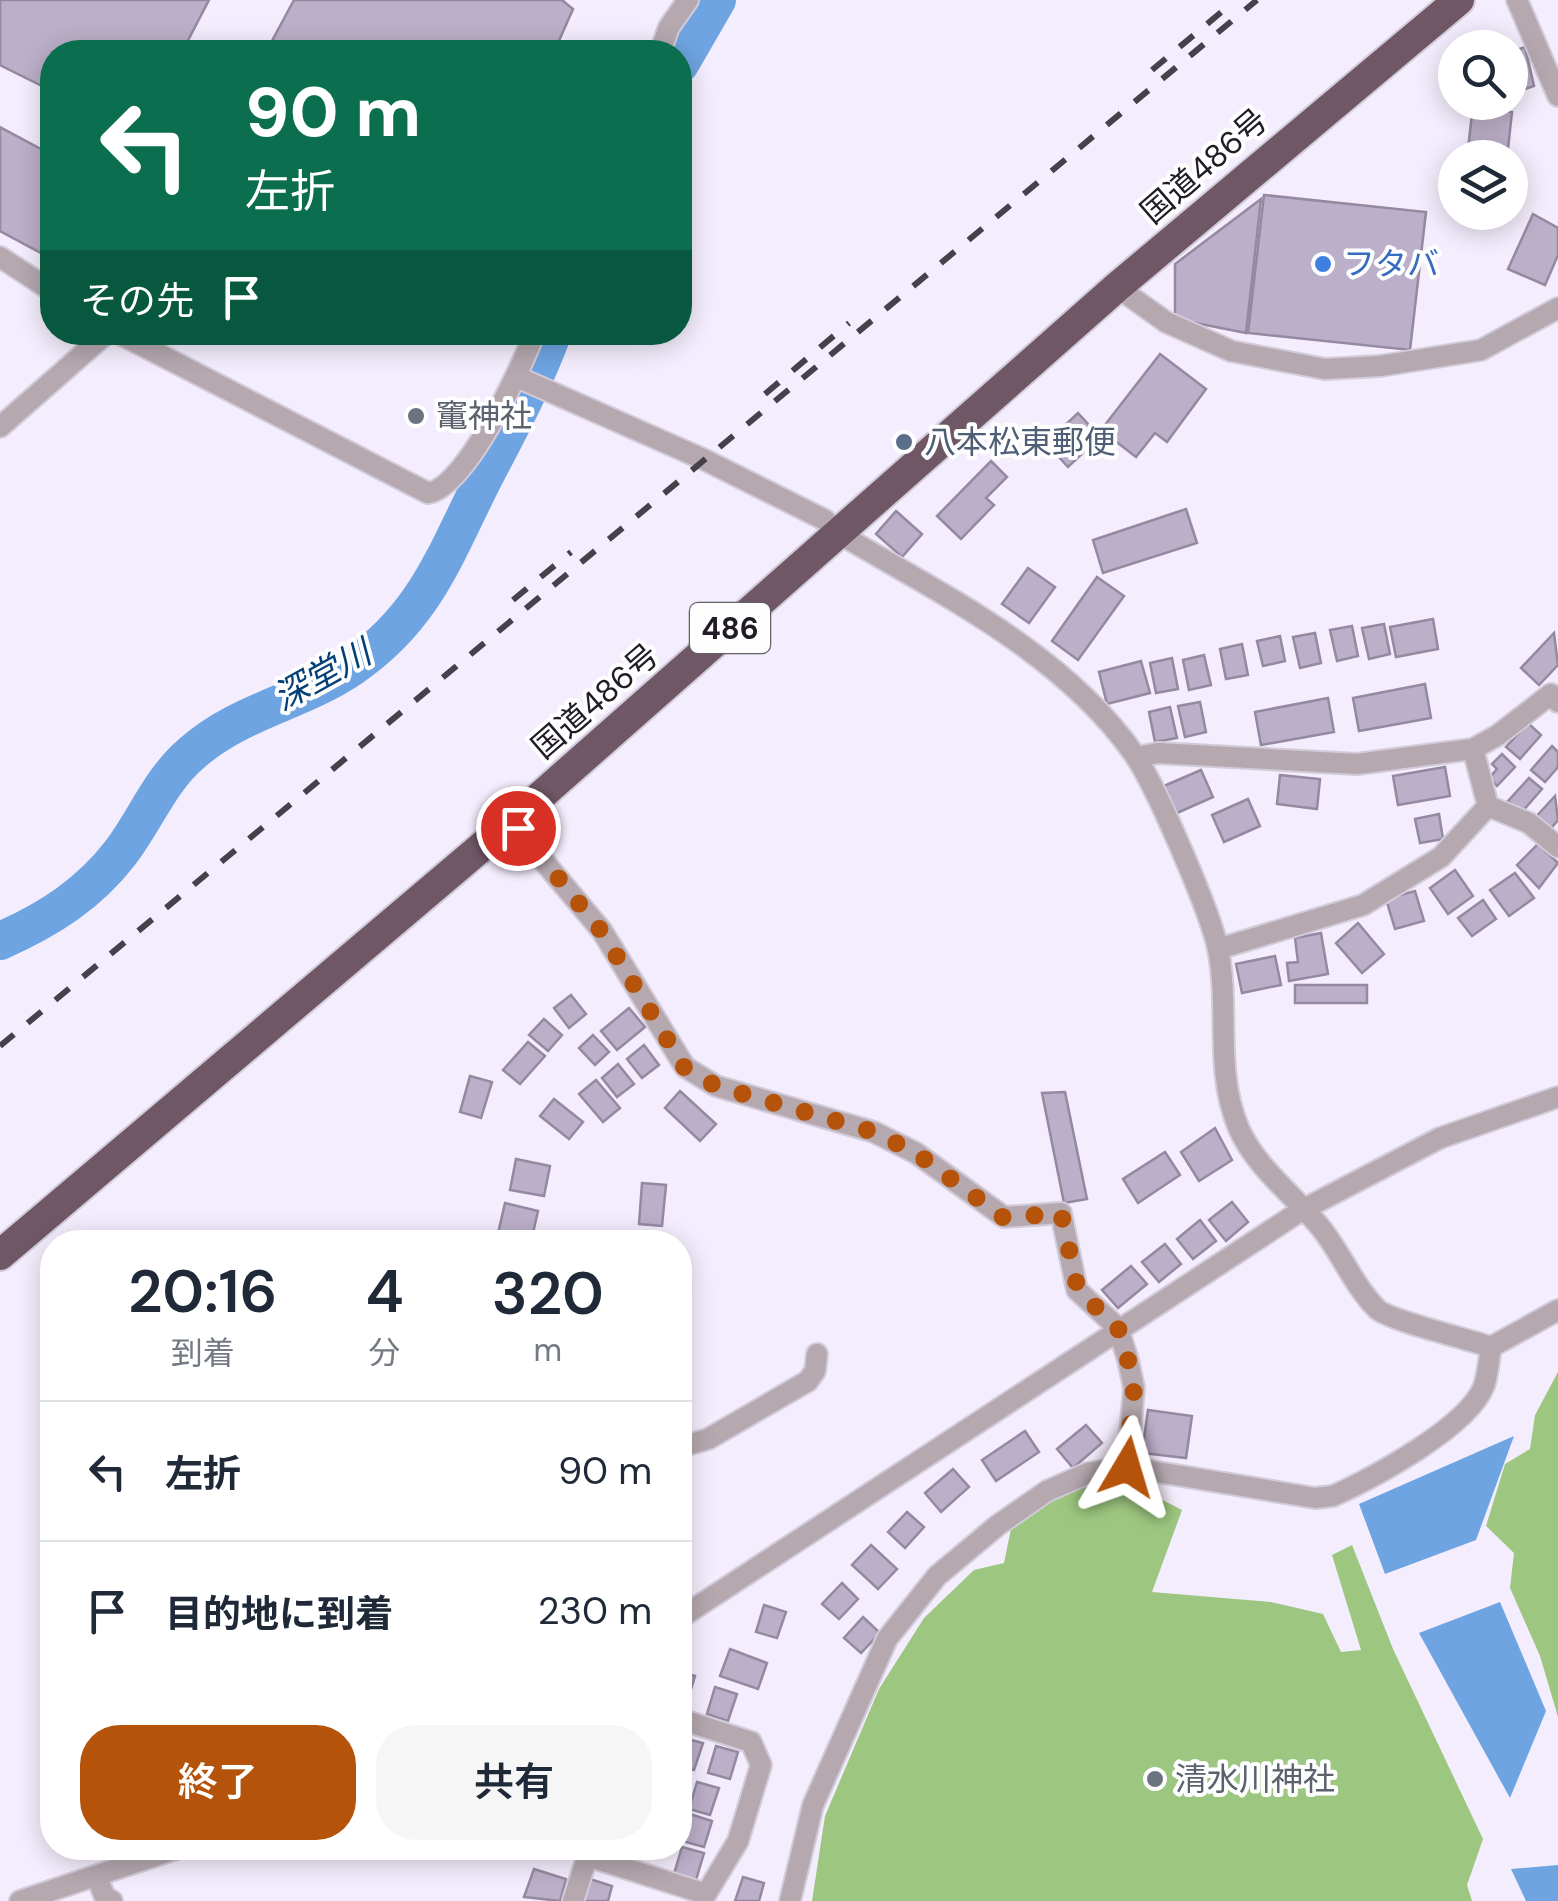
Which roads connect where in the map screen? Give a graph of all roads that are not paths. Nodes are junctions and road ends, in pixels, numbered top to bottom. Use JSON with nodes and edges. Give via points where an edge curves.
{"nodes":[{"id":1,"x":688,"y":0,"type":"edge"},
{"id":2,"x":1460,"y":0,"type":"edge"},
{"id":3,"x":1517,"y":0,"type":"edge"},
{"id":4,"x":664,"y":40,"type":"edge"},
{"id":5,"x":1558,"y":96,"type":"edge"},
{"id":6,"x":0,"y":257,"type":"edge"},
{"id":7,"x":40,"y":284,"type":"edge"},
{"id":8,"x":1117,"y":287,"type":"junction"},
{"id":9,"x":1558,"y":308,"type":"edge"},
{"id":10,"x":93,"y":345,"type":"edge"},
{"id":11,"x":141,"y":345,"type":"edge"},
{"id":12,"x":533,"y":345,"type":"edge"},
{"id":13,"x":527,"y":381,"type":"junction"},
{"id":14,"x":0,"y":427,"type":"edge"},
{"id":15,"x":838,"y":534,"type":"junction"},
{"id":16,"x":1558,"y":702,"type":"edge"},
{"id":17,"x":1473,"y":749,"type":"junction"},
{"id":18,"x":1136,"y":757,"type":"junction"},
{"id":19,"x":1488,"y":806,"type":"junction"},
{"id":20,"x":511,"y":822,"type":"junction"},
{"id":21,"x":1558,"y":847,"type":"edge"},
{"id":22,"x":1218,"y":949,"type":"junction"},
{"id":23,"x":1558,"y":1097,"type":"edge"},
{"id":24,"x":1302,"y":1210,"type":"junction"},
{"id":25,"x":0,"y":1255,"type":"edge"},
{"id":26,"x":1558,"y":1310,"type":"edge"},
{"id":27,"x":1118,"y":1328,"type":"junction"},
{"id":28,"x":1492,"y":1347,"type":"junction"},
{"id":29,"x":816,"y":1354,"type":"dead end"},
{"id":30,"x":692,"y":1443,"type":"edge"},
{"id":31,"x":1127,"y":1467,"type":"junction"},
{"id":32,"x":692,"y":1610,"type":"edge"},
{"id":33,"x":692,"y":1724,"type":"edge"},
{"id":34,"x":146,"y":1860,"type":"edge"},
{"id":35,"x":586,"y":1860,"type":"edge"},
{"id":36,"x":611,"y":1860,"type":"edge"},
{"id":37,"x":97,"y":1878,"type":"junction"},
{"id":38,"x":20,"y":1901,"type":"edge"},
{"id":39,"x":112,"y":1901,"type":"edge"},
{"id":40,"x":573,"y":1901,"type":"edge"},
{"id":41,"x":790,"y":1901,"type":"edge"}],
"edges":[{"from":1,"to":4,"type":"street"},
{"from":2,"to":8,"type":"highway","name":"国道486号","number":"486"},
{"from":3,"to":5,"type":"street"},
{"from":6,"to":7,"type":"street"},
{"from":8,"to":9,"type":"street","via":[[1166,322],[1231,351],[1325,369],[1480,350]]},
{"from":8,"to":15,"type":"highway","name":"国道486号","number":"486"},
{"from":10,"to":14,"type":"street"},
{"from":11,"to":13,"type":"street","via":[[428,493],[455,476]]},
{"from":12,"to":13,"type":"street"},
{"from":13,"to":15,"type":"street","via":[[706,460],[825,520]]},
{"from":15,"to":18,"type":"street","via":[[1048,666]]},
{"from":15,"to":20,"type":"highway","name":"国道486号","number":"486"},
{"from":16,"to":17,"type":"street","via":[[1551,694]]},
{"from":17,"to":18,"type":"street","via":[[1358,764],[1158,752]]},
{"from":17,"to":19,"type":"street"},
{"from":18,"to":22,"type":"street"},
{"from":19,"to":21,"type":"street","via":[[1529,822]]},
{"from":19,"to":22,"type":"street","via":[[1441,856],[1363,905]]},
{"from":20,"to":25,"type":"highway","name":"国道486号","number":"486"},
{"from":20,"to":27,"type":"street","via":[[602,932],[684,1067],[716,1086],[874,1132],[916,1153],[1004,1218],[1061,1213],[1078,1290]]},
{"from":22,"to":24,"type":"street","via":[[1232,1110],[1252,1153]]},
{"from":23,"to":24,"type":"street","via":[[1440,1138]]},
{"from":24,"to":27,"type":"street"},
{"from":24,"to":28,"type":"street","via":[[1379,1312]]},
{"from":26,"to":28,"type":"street"},
{"from":27,"to":31,"type":"street","via":[[1134,1388]]},
{"from":27,"to":32,"type":"street"},
{"from":28,"to":31,"type":"street","via":[[1484,1386],[1469,1409],[1333,1496]]},
{"from":29,"to":30,"type":"street","via":[[808,1381]]},
{"from":31,"to":41,"type":"street","via":[[1088,1473],[1047,1492],[983,1538],[905,1611],[834,1749]]},
{"from":33,"to":36,"type":"street","via":[[751,1742],[761,1766],[738,1841],[706,1894]]},
{"from":34,"to":37,"type":"street"},
{"from":35,"to":40,"type":"street"},
{"from":37,"to":38,"type":"street"},
{"from":37,"to":39,"type":"street","via":[[104,1898]]}]}
